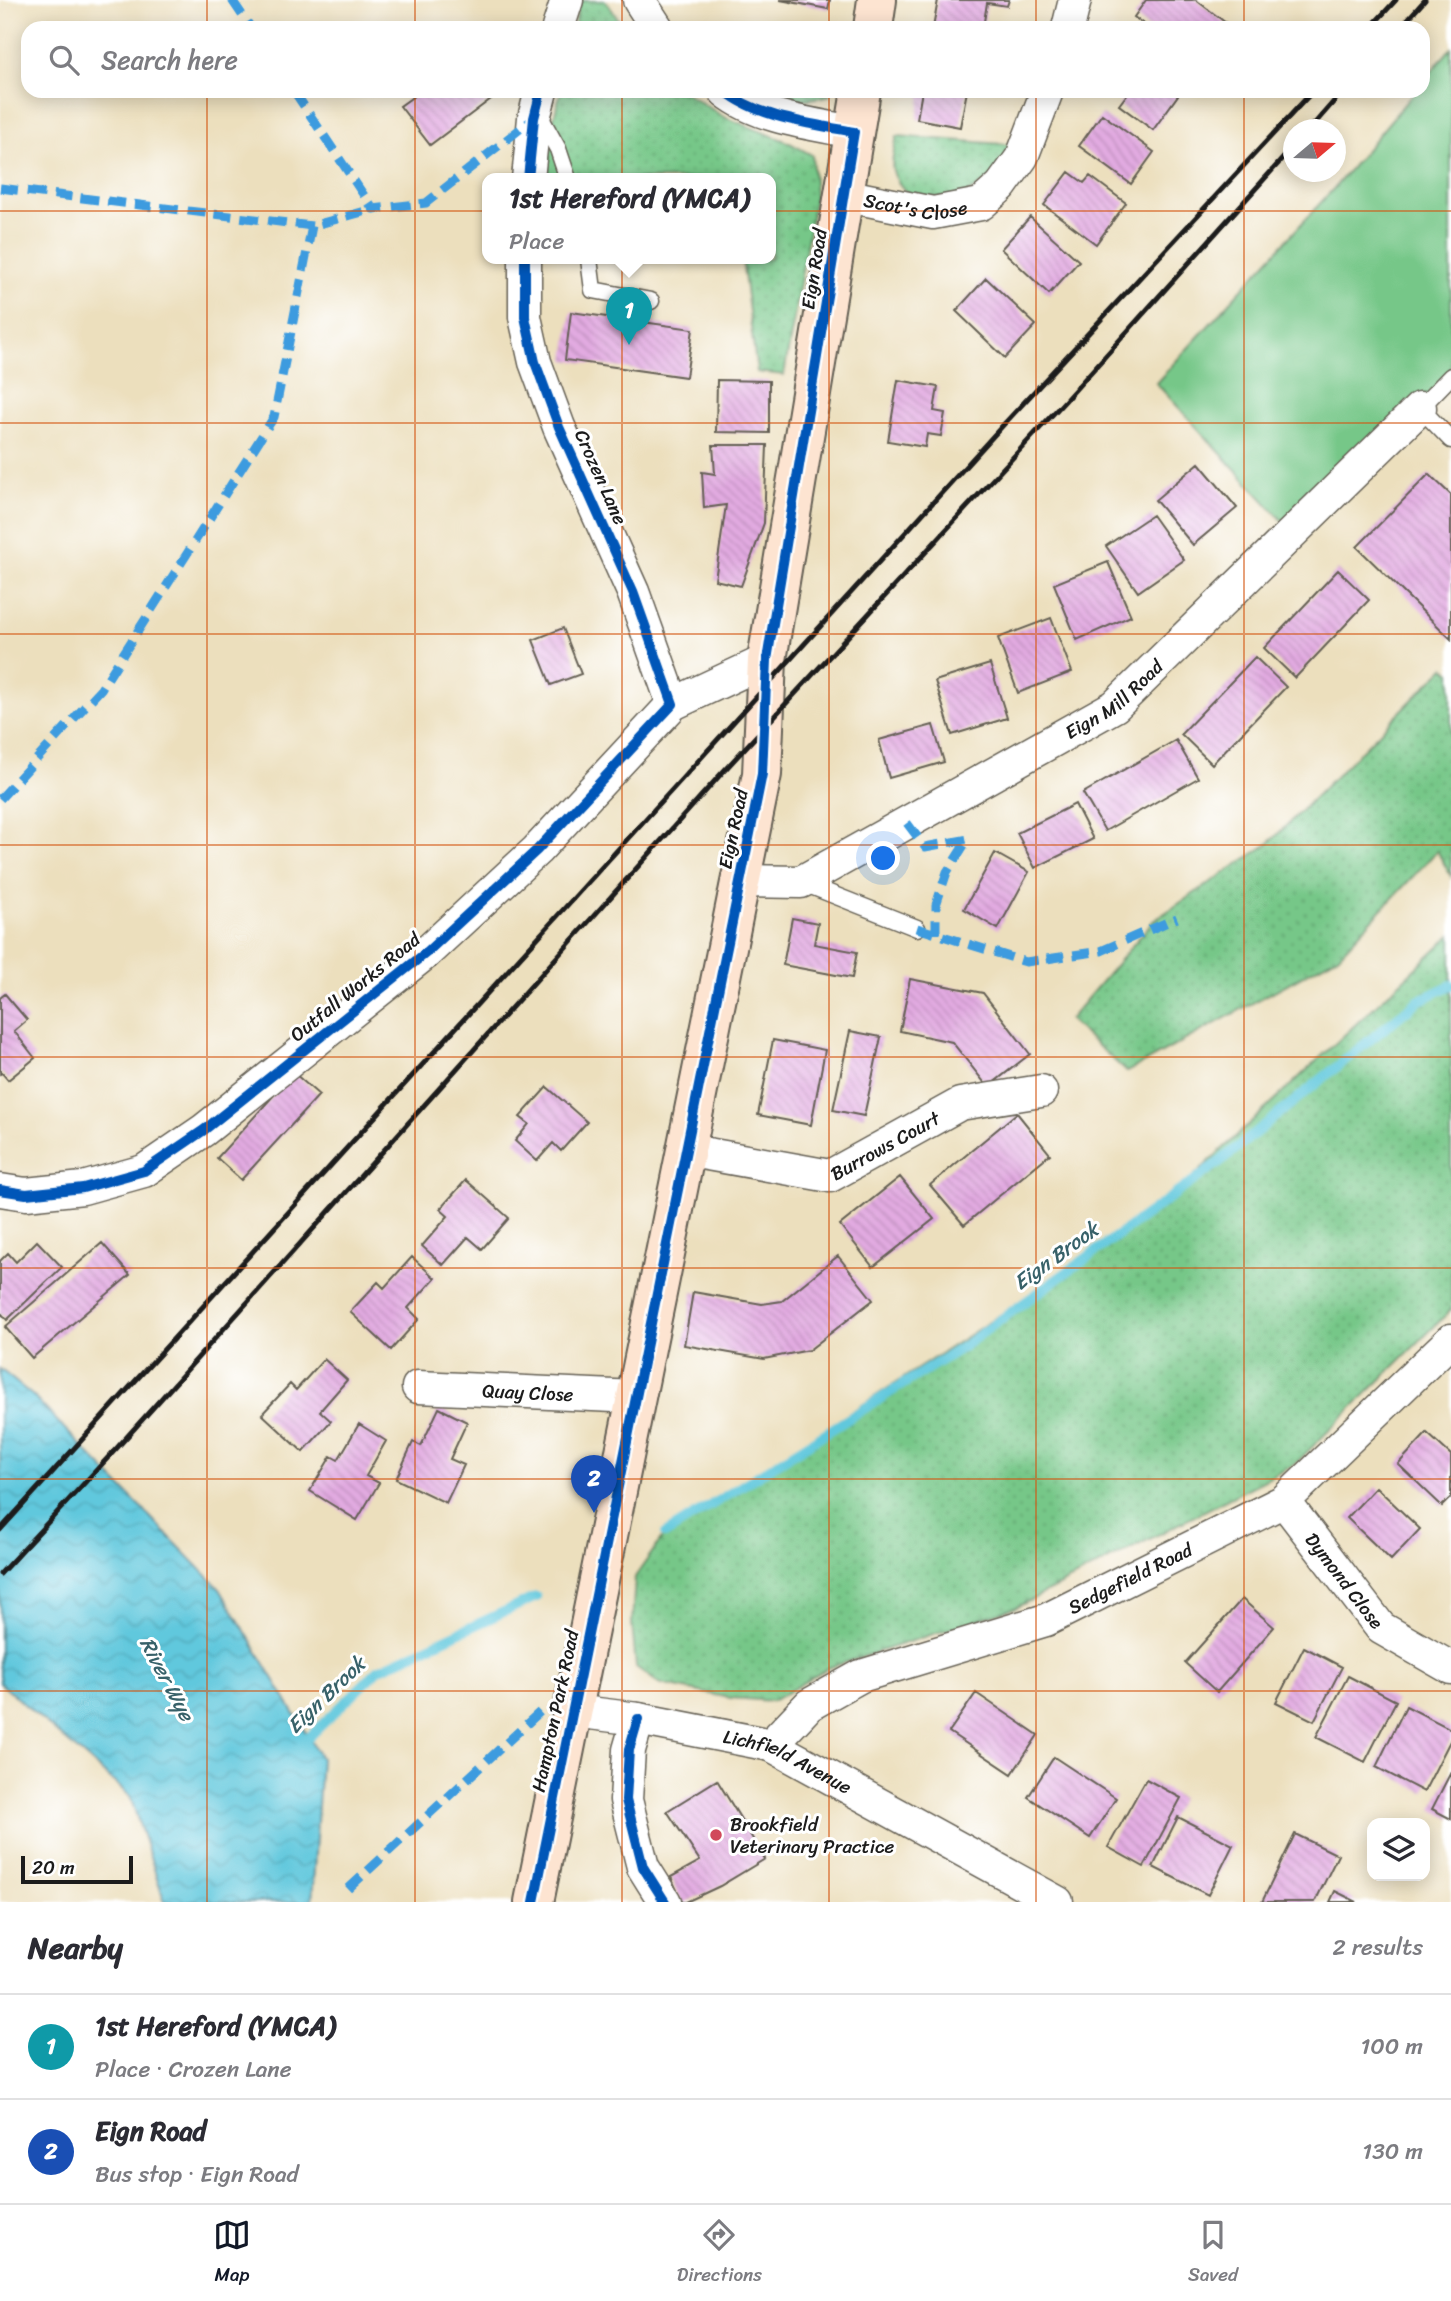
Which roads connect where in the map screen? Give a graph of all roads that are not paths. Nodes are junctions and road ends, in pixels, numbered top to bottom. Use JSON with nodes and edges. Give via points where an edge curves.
{"nodes":[{"id":1,"x":566,"y":0,"type":"edge"},
{"id":2,"x":639,"y":0,"type":"edge"},
{"id":3,"x":877,"y":0,"type":"edge"},
{"id":4,"x":1075,"y":0,"type":"edge"},
{"id":5,"x":560,"y":21,"type":"edge"},
{"id":6,"x":652,"y":21,"type":"edge"},
{"id":7,"x":874,"y":21,"type":"edge"},
{"id":8,"x":1070,"y":21,"type":"edge"},
{"id":9,"x":734,"y":98,"type":"edge"},
{"id":10,"x":861,"y":98,"type":"edge"},
{"id":11,"x":1044,"y":98,"type":"edge"},
{"id":12,"x":539,"y":100,"type":"edge"},
{"id":13,"x":854,"y":132,"type":"junction"},
{"id":14,"x":529,"y":173,"type":"edge"},
{"id":15,"x":566,"y":173,"type":"edge"},
{"id":16,"x":844,"y":195,"type":"junction"},
{"id":17,"x":525,"y":264,"type":"edge"},
{"id":18,"x":590,"y":264,"type":"edge"},
{"id":19,"x":652,"y":301,"type":"dead end"},
{"id":20,"x":1451,"y":376,"type":"edge"},
{"id":21,"x":1420,"y":408,"type":"junction"},
{"id":22,"x":1451,"y":440,"type":"edge"},
{"id":23,"x":767,"y":660,"type":"junction"},
{"id":24,"x":673,"y":704,"type":"junction"},
{"id":25,"x":740,"y":881,"type":"junction"},
{"id":26,"x":801,"y":882,"type":"junction"},
{"id":27,"x":917,"y":928,"type":"dead end"},
{"id":28,"x":1041,"y":1091,"type":"dead end"},
{"id":29,"x":685,"y":1150,"type":"junction"},
{"id":30,"x":0,"y":1190,"type":"edge"},
{"id":31,"x":1451,"y":1340,"type":"edge"},
{"id":32,"x":418,"y":1387,"type":"dead end"},
{"id":33,"x":636,"y":1397,"type":"junction"},
{"id":34,"x":1284,"y":1502,"type":"junction"},
{"id":35,"x":610,"y":1527,"type":"joint"},
{"id":36,"x":1451,"y":1668,"type":"edge"},
{"id":37,"x":573,"y":1711,"type":"junction"},
{"id":38,"x":638,"y":1719,"type":"junction"},
{"id":39,"x":771,"y":1745,"type":"junction"},
{"id":40,"x":534,"y":1902,"type":"edge"},
{"id":41,"x":665,"y":1902,"type":"edge"},
{"id":42,"x":1057,"y":1902,"type":"edge"}],
"edges":[{"from":1,"to":5,"type":"street"},
{"from":2,"to":6,"type":"street"},
{"from":3,"to":7,"type":"main road"},
{"from":4,"to":8,"type":"street"},
{"from":9,"to":13,"type":"street","via":[[784,118]]},
{"from":10,"to":13,"type":"main road","name":"Eign Road"},
{"from":11,"to":16,"type":"street","name":"Scot's Close","via":[[1022,157],[981,204],[933,213]]},
{"from":12,"to":14,"type":"street"},
{"from":12,"to":15,"type":"lane"},
{"from":13,"to":16,"type":"main road","name":"Eign Road"},
{"from":16,"to":23,"type":"main road","name":"Eign Road"},
{"from":17,"to":24,"type":"street","name":"Crozen Lane","via":[[525,317],[535,362],[633,592]]},
{"from":18,"to":19,"type":"lane","via":[[593,290]]},
{"from":20,"to":21,"type":"lane"},
{"from":21,"to":22,"type":"lane"},
{"from":21,"to":26,"type":"street","name":"Eign Mill Road","via":[[1115,706]]},
{"from":23,"to":24,"type":"street","name":"Outfall Works Road"},
{"from":23,"to":25,"type":"main road","name":"Eign Road","via":[[762,774]]},
{"from":24,"to":30,"type":"street","name":"Outfall Works Road","via":[[537,850],[427,952],[204,1130],[144,1171],[83,1188],[26,1194]]},
{"from":25,"to":26,"type":"street"},
{"from":25,"to":29,"type":"main road","name":"Eign Road"},
{"from":26,"to":27,"type":"lane"},
{"from":28,"to":29,"type":"street","name":"Burrows Court","via":[[960,1104],[830,1176]]},
{"from":29,"to":33,"type":"main road","name":"Eign Road"},
{"from":31,"to":34,"type":"street","name":"Sedgefield Road"},
{"from":32,"to":33,"type":"street","name":"Quay Close"},
{"from":33,"to":35,"type":"main road","name":"Eign Road"},
{"from":34,"to":36,"type":"street","name":"Dymond Close","via":[[1381,1628]]},
{"from":34,"to":39,"type":"street","name":"Sedgefield Road","via":[[1046,1620],[861,1676],[809,1705]]},
{"from":35,"to":37,"type":"main road","name":"Hampton Park Road"},
{"from":37,"to":38,"type":"street","name":"Lichfield Avenue"},
{"from":37,"to":40,"type":"main road","name":"Hampton Park Road"},
{"from":38,"to":39,"type":"street","name":"Lichfield Avenue"},
{"from":38,"to":41,"type":"street","via":[[629,1750],[626,1800],[643,1867]]},
{"from":39,"to":42,"type":"street","name":"Lichfield Avenue"}]}
